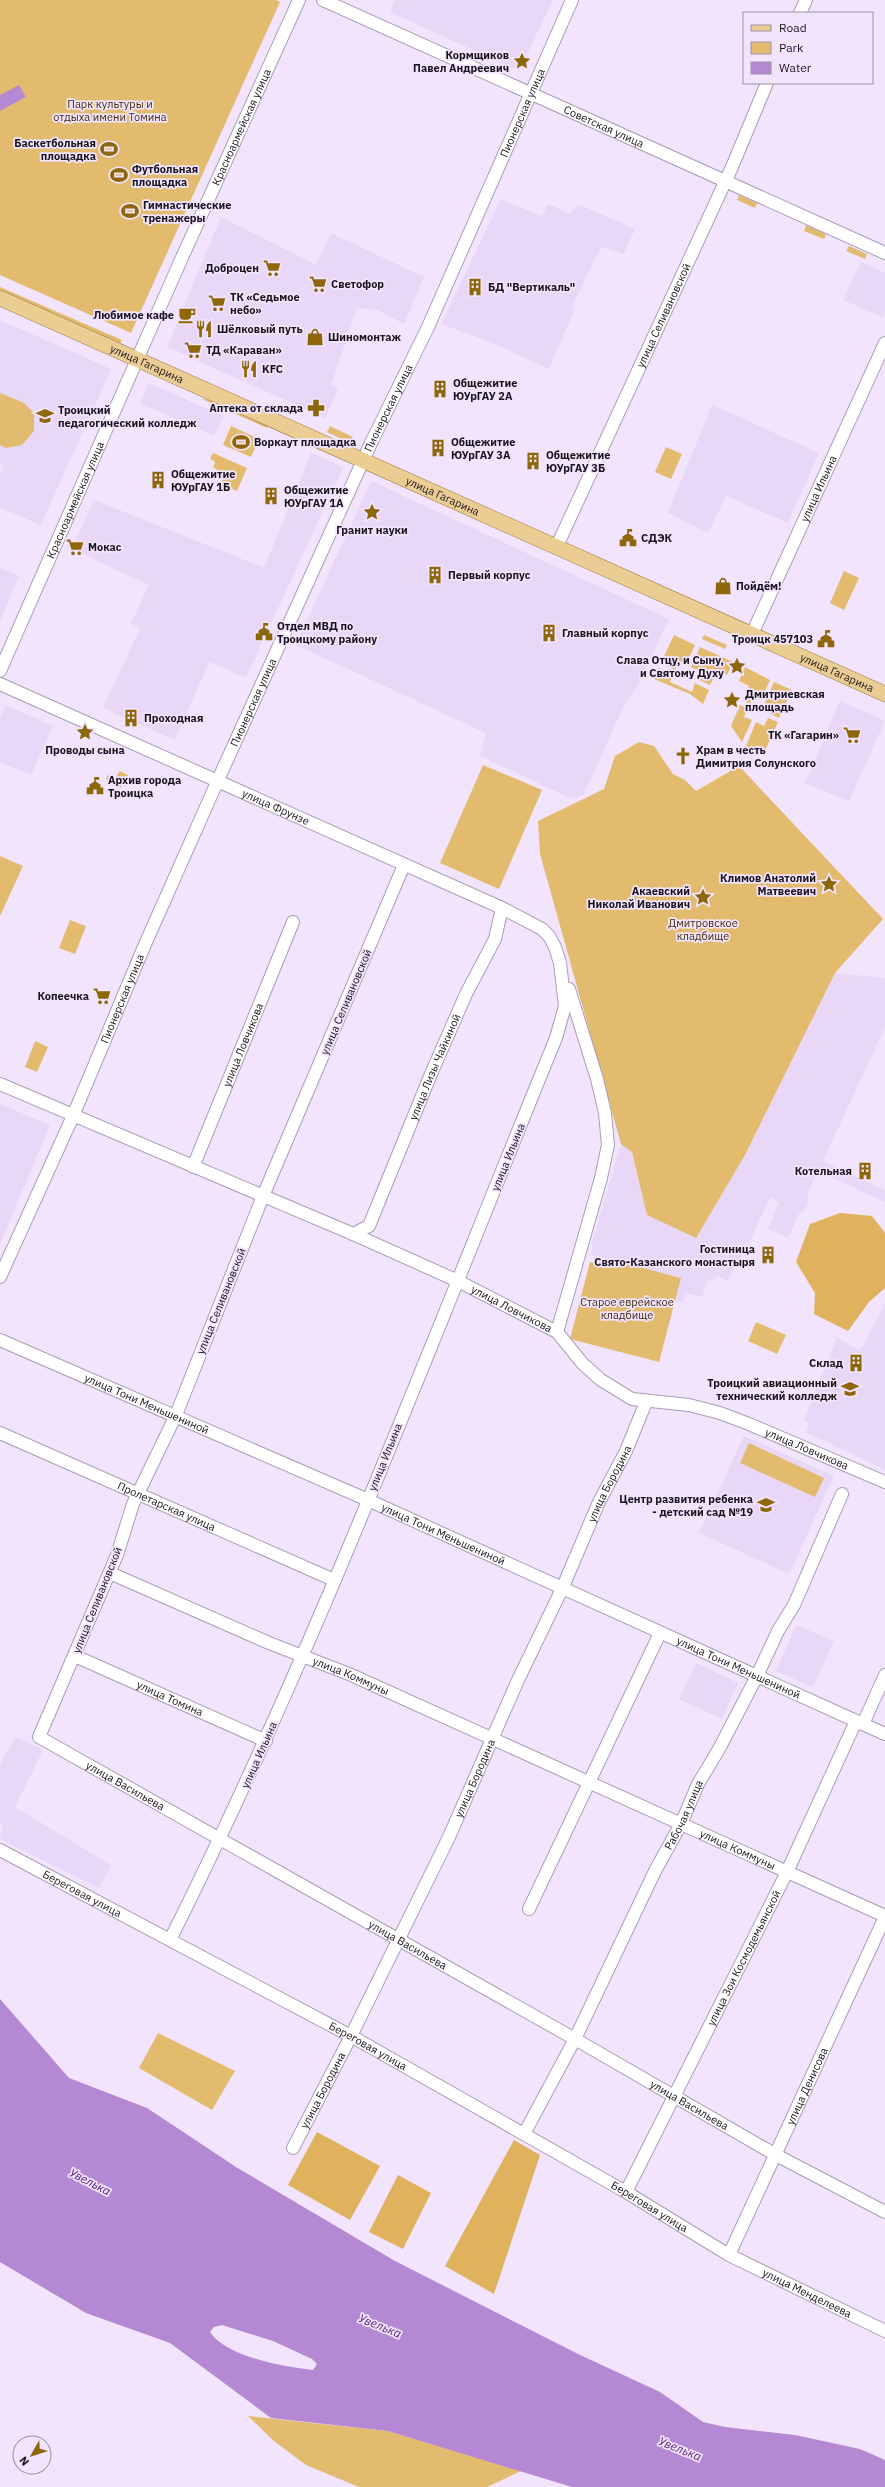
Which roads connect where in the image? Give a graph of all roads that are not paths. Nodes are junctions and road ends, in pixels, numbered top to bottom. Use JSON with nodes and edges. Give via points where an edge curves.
{"nodes":[{"id":1,"x":299,"y":0,"type":"edge"},
{"id":2,"x":323,"y":0,"type":"edge"},
{"id":3,"x":572,"y":0,"type":"edge"},
{"id":4,"x":806,"y":0,"type":"edge"},
{"id":5,"x":800,"y":12,"type":"edge"},
{"id":6,"x":767,"y":84,"type":"edge"},
{"id":7,"x":531,"y":93,"type":"junction"},
{"id":8,"x":725,"y":181,"type":"junction"},
{"id":9,"x":885,"y":253,"type":"edge"},
{"id":10,"x":0,"y":298,"type":"edge"},
{"id":11,"x":885,"y":343,"type":"edge"},
{"id":12,"x":138,"y":358,"type":"junction"},
{"id":13,"x":364,"y":461,"type":"junction"},
{"id":14,"x":557,"y":546,"type":"junction"},
{"id":15,"x":752,"y":634,"type":"junction"},
{"id":16,"x":0,"y":671,"type":"edge"},
{"id":17,"x":0,"y":684,"type":"edge"},
{"id":18,"x":885,"y":694,"type":"edge"},
{"id":19,"x":218,"y":780,"type":"junction"},
{"id":20,"x":404,"y":865,"type":"junction"},
{"id":21,"x":502,"y":908,"type":"junction"},
{"id":22,"x":293,"y":922,"type":"dead end"},
{"id":23,"x":549,"y":936,"type":"joint"},
{"id":24,"x":560,"y":964,"type":"junction"},
{"id":25,"x":0,"y":1084,"type":"edge"},
{"id":26,"x":74,"y":1116,"type":"junction"},
{"id":27,"x":193,"y":1167,"type":"junction"},
{"id":28,"x":263,"y":1196,"type":"junction"},
{"id":29,"x":370,"y":1226,"type":"junction"},
{"id":30,"x":353,"y":1234,"type":"junction"},
{"id":31,"x":372,"y":1242,"type":"junction"},
{"id":32,"x":0,"y":1277,"type":"edge"},
{"id":33,"x":458,"y":1281,"type":"junction"},
{"id":34,"x":557,"y":1332,"type":"junction"},
{"id":35,"x":0,"y":1340,"type":"edge"},
{"id":36,"x":646,"y":1402,"type":"junction"},
{"id":37,"x":176,"y":1415,"type":"junction"},
{"id":38,"x":0,"y":1433,"type":"edge"},
{"id":39,"x":885,"y":1482,"type":"edge"},
{"id":40,"x":138,"y":1493,"type":"junction"},
{"id":41,"x":842,"y":1494,"type":"dead end"},
{"id":42,"x":368,"y":1500,"type":"junction"},
{"id":43,"x":110,"y":1573,"type":"junction"},
{"id":44,"x":334,"y":1580,"type":"junction"},
{"id":45,"x":562,"y":1589,"type":"junction"},
{"id":46,"x":660,"y":1634,"type":"junction"},
{"id":47,"x":75,"y":1656,"type":"junction"},
{"id":48,"x":303,"y":1656,"type":"junction"},
{"id":49,"x":885,"y":1675,"type":"edge"},
{"id":50,"x":757,"y":1676,"type":"junction"},
{"id":51,"x":860,"y":1722,"type":"junction"},
{"id":52,"x":885,"y":1734,"type":"edge"},
{"id":53,"x":39,"y":1737,"type":"joint"},
{"id":54,"x":493,"y":1739,"type":"junction"},
{"id":55,"x":266,"y":1741,"type":"junction"},
{"id":56,"x":589,"y":1785,"type":"junction"},
{"id":57,"x":681,"y":1824,"type":"junction"},
{"id":58,"x":221,"y":1839,"type":"junction"},
{"id":59,"x":0,"y":1850,"type":"edge"},
{"id":60,"x":787,"y":1872,"type":"junction"},
{"id":61,"x":529,"y":1909,"type":"dead end"},
{"id":62,"x":885,"y":1917,"type":"edge"},
{"id":63,"x":400,"y":1939,"type":"junction"},
{"id":64,"x":170,"y":1940,"type":"junction"},
{"id":65,"x":352,"y":2036,"type":"junction"},
{"id":66,"x":575,"y":2039,"type":"junction"},
{"id":67,"x":674,"y":2097,"type":"junction"},
{"id":68,"x":524,"y":2134,"type":"junction"},
{"id":69,"x":293,"y":2148,"type":"dead end"},
{"id":70,"x":776,"y":2155,"type":"junction"},
{"id":71,"x":626,"y":2192,"type":"junction"},
{"id":72,"x":885,"y":2212,"type":"edge"},
{"id":73,"x":729,"y":2255,"type":"junction"},
{"id":74,"x":885,"y":2331,"type":"edge"}],
"edges":[{"from":1,"to":12,"type":"street","name":"Красноармейская улица"},
{"from":2,"to":7,"type":"street","name":"Советская улица"},
{"from":3,"to":7,"type":"street","name":"Пионерская улица"},
{"from":4,"to":5,"type":"street"},
{"from":6,"to":8,"type":"street","name":"улица Селивановской"},
{"from":7,"to":8,"type":"street","name":"Советская улица"},
{"from":7,"to":13,"type":"street","name":"Пионерская улица","via":[[428,326]]},
{"from":8,"to":9,"type":"street","name":"Советская улица"},
{"from":8,"to":14,"type":"street","name":"улица Селивановской"},
{"from":10,"to":12,"type":"main road","name":"улица Гагарина"},
{"from":11,"to":15,"type":"street","name":"улица Ильина"},
{"from":12,"to":13,"type":"main road","name":"улица Гагарина"},
{"from":12,"to":16,"type":"street","name":"Красноармейская улица"},
{"from":13,"to":14,"type":"main road","name":"улица Гагарина"},
{"from":13,"to":19,"type":"street","name":"Пионерская улица"},
{"from":14,"to":15,"type":"main road","name":"улица Гагарина"},
{"from":15,"to":18,"type":"main road","name":"улица Гагарина"},
{"from":17,"to":19,"type":"street","name":"улица Фрунзе"},
{"from":19,"to":20,"type":"street","name":"улица Фрунзе"},
{"from":19,"to":26,"type":"street","name":"Пионерская улица","via":[[143,949]]},
{"from":20,"to":21,"type":"street","name":"улица Фрунзе"},
{"from":20,"to":28,"type":"street","name":"улица Селивановской"},
{"from":21,"to":23,"type":"street","name":"улица Фрунзе","via":[[542,929]]},
{"from":21,"to":29,"type":"street","name":"улица Лизы Чайкиной","via":[[495,939],[466,994],[431,1074]]},
{"from":22,"to":27,"type":"street","name":"улица Ловчикова"},
{"from":23,"to":24,"type":"street","name":"улица Ильина"},
{"from":24,"to":33,"type":"street","name":"улица Ильина","via":[[565,1006],[556,1038]]},
{"from":24,"to":34,"type":"street","name":"улица Ильина","via":[[597,1079],[605,1113],[608,1145]]},
{"from":25,"to":26,"type":"street","name":"улица Ловчикова"},
{"from":26,"to":27,"type":"street","name":"улица Ловчикова"},
{"from":26,"to":32,"type":"street","name":"Пионерская улица"},
{"from":27,"to":28,"type":"street","name":"улица Ловчикова"},
{"from":28,"to":30,"type":"street","name":"улица Ловчикова"},
{"from":28,"to":37,"type":"street","name":"улица Селивановской"},
{"from":29,"to":30,"type":"street"},
{"from":29,"to":31,"type":"street","name":"улица Лизы Чайкиной"},
{"from":30,"to":31,"type":"street","name":"улица Ловчикова"},
{"from":31,"to":33,"type":"street","name":"улица Ловчикова"},
{"from":33,"to":34,"type":"street","name":"улица Ловчикова"},
{"from":33,"to":42,"type":"street","name":"улица Ильина"},
{"from":34,"to":36,"type":"street","name":"улица Ловчикова","via":[[583,1364],[601,1380],[632,1399]]},
{"from":35,"to":37,"type":"street","name":"улица Тони Меньшениной"},
{"from":36,"to":39,"type":"street","name":"улица Ловчикова","via":[[689,1405],[720,1414],[763,1429]]},
{"from":36,"to":45,"type":"street","name":"улица Бородина","via":[[626,1452],[599,1502]]},
{"from":37,"to":40,"type":"street","name":"улица Селивановской"},
{"from":37,"to":42,"type":"street","name":"улица Тони Меньшениной"},
{"from":38,"to":40,"type":"street","name":"Пролетарская улица"},
{"from":40,"to":43,"type":"street","name":"улица Селивановской","via":[[127,1518]]},
{"from":40,"to":44,"type":"street","name":"Пролетарская улица"},
{"from":41,"to":50,"type":"street","name":"Рабочая улица","via":[[794,1605],[778,1631]]},
{"from":42,"to":44,"type":"street","name":"улица Ильина"},
{"from":42,"to":45,"type":"street","name":"улица Тони Меньшениной"},
{"from":43,"to":47,"type":"street","name":"улица Селивановской"},
{"from":43,"to":48,"type":"street","name":"улица Коммуны"},
{"from":44,"to":48,"type":"street","name":"улица Ильина"},
{"from":45,"to":46,"type":"street","name":"улица Тони Меньшениной"},
{"from":45,"to":54,"type":"street","name":"улица Бородина"},
{"from":46,"to":50,"type":"street","name":"улица Тони Меньшениной"},
{"from":46,"to":56,"type":"street"},
{"from":47,"to":53,"type":"street","name":"улица Селивановской"},
{"from":47,"to":55,"type":"street","name":"улица Томина"},
{"from":48,"to":54,"type":"street","name":"улица Коммуны"},
{"from":48,"to":55,"type":"street","name":"улица Ильина"},
{"from":49,"to":51,"type":"street"},
{"from":50,"to":51,"type":"street","name":"улица Тони Меньшениной"},
{"from":50,"to":57,"type":"street","name":"Рабочая улица","via":[[720,1748],[698,1784]]},
{"from":51,"to":52,"type":"street","name":"улица Тони Меньшениной"},
{"from":51,"to":60,"type":"street","name":"улица Зои Космодемьянской"},
{"from":53,"to":58,"type":"street","name":"улица Васильева"},
{"from":54,"to":56,"type":"street","name":"улица Коммуны"},
{"from":54,"to":63,"type":"street","name":"улица Бородина"},
{"from":55,"to":58,"type":"street","name":"улица Ильина"},
{"from":56,"to":57,"type":"street","name":"улица Коммуны"},
{"from":56,"to":61,"type":"street"},
{"from":57,"to":60,"type":"street","name":"улица Коммуны"},
{"from":57,"to":66,"type":"street","name":"Рабочая улица","via":[[655,1871]]},
{"from":58,"to":63,"type":"street","name":"улица Васильева"},
{"from":58,"to":64,"type":"street","name":"улица Ильина"},
{"from":59,"to":64,"type":"street","name":"Береговая улица"},
{"from":60,"to":62,"type":"street","name":"улица Коммуны"},
{"from":60,"to":67,"type":"street","name":"улица Зои Космодемьянской"},
{"from":62,"to":70,"type":"street","name":"улица Денисова"},
{"from":63,"to":65,"type":"street","name":"улица Бородина"},
{"from":63,"to":66,"type":"street","name":"улица Васильева"},
{"from":64,"to":65,"type":"street","name":"Береговая улица"},
{"from":65,"to":68,"type":"street","name":"Береговая улица"},
{"from":65,"to":69,"type":"street","name":"улица Бородина"},
{"from":66,"to":67,"type":"street","name":"улица Васильева"},
{"from":66,"to":68,"type":"street","name":"Рабочая улица"},
{"from":67,"to":70,"type":"street","name":"улица Васильева"},
{"from":67,"to":71,"type":"street","name":"улица Зои Космодемьянской"},
{"from":68,"to":71,"type":"street","name":"Береговая улица"},
{"from":70,"to":72,"type":"street"},
{"from":70,"to":73,"type":"street","name":"улица Денисова"},
{"from":71,"to":73,"type":"street","name":"Береговая улица"},
{"from":73,"to":74,"type":"street","name":"улица Менделеева"}]}
